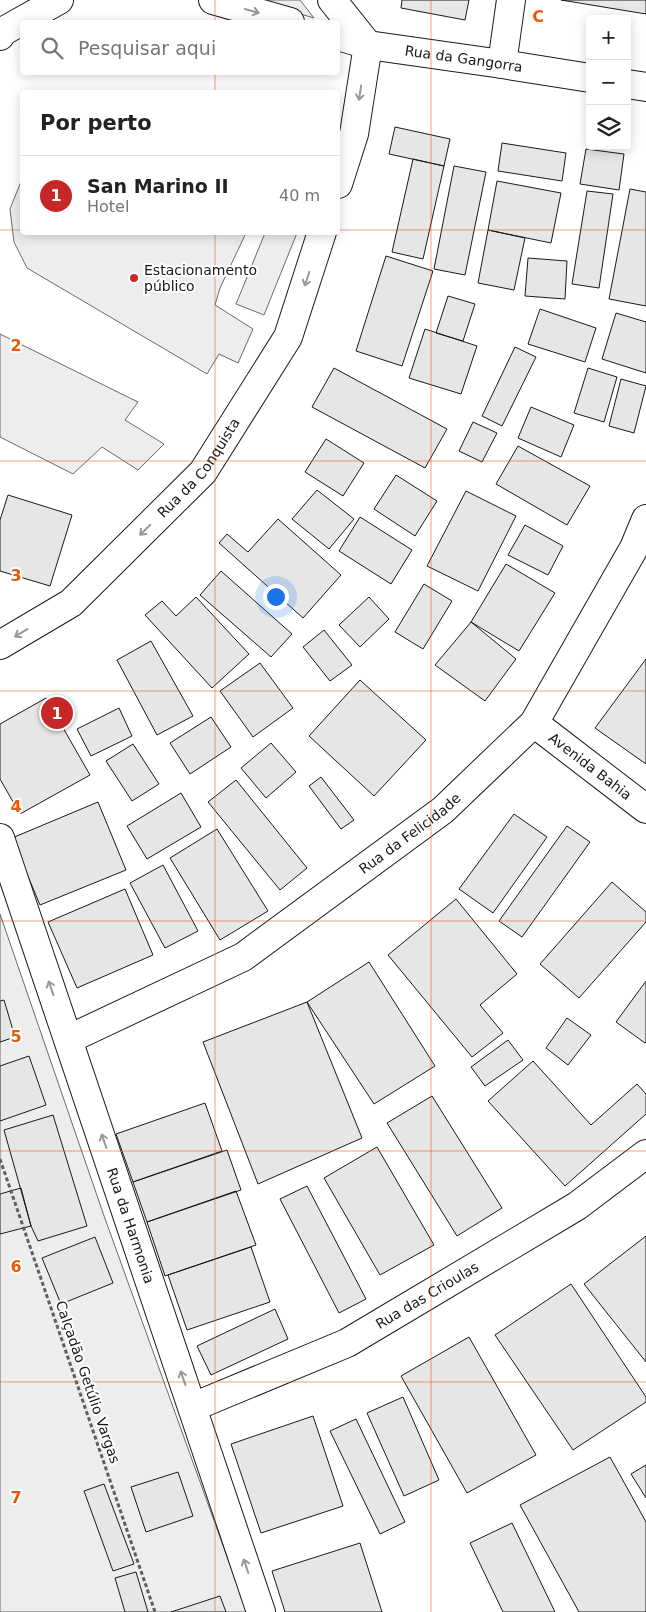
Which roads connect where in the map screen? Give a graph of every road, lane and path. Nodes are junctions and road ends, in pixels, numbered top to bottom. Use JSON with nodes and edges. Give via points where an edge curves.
{"nodes":[{"id":1,"x":59,"y":0,"type":"edge"},
{"id":2,"x":213,"y":0,"type":"edge"},
{"id":3,"x":332,"y":0,"type":"edge"},
{"id":4,"x":511,"y":0,"type":"edge"},
{"id":5,"x":23,"y":20,"type":"edge"},
{"id":6,"x":283,"y":20,"type":"edge"},
{"id":7,"x":20,"y":22,"type":"edge"},
{"id":8,"x":0,"y":36,"type":"edge"},
{"id":9,"x":340,"y":37,"type":"edge"},
{"id":10,"x":368,"y":45,"type":"junction"},
{"id":11,"x":502,"y":64,"type":"junction"},
{"id":12,"x":586,"y":77,"type":"edge"},
{"id":13,"x":631,"y":85,"type":"edge"},
{"id":14,"x":646,"y":87,"type":"edge"},
{"id":15,"x":340,"y":178,"type":"edge"},
{"id":16,"x":321,"y":235,"type":"edge"},
{"id":17,"x":646,"y":519,"type":"edge"},
{"id":18,"x":0,"y":645,"type":"edge"},
{"id":19,"x":534,"y":724,"type":"junction"},
{"id":20,"x":646,"y":809,"type":"edge"},
{"id":21,"x":0,"y":838,"type":"edge"},
{"id":22,"x":69,"y":1039,"type":"junction"},
{"id":23,"x":646,"y":1154,"type":"edge"},
{"id":24,"x":0,"y":1160,"type":"edge"},
{"id":25,"x":193,"y":1407,"type":"junction"},
{"id":26,"x":155,"y":1612,"type":"edge"},
{"id":27,"x":261,"y":1612,"type":"edge"}],
"edges":[{"from":1,"to":5,"type":"street"},
{"from":2,"to":6,"type":"street","one_way":true},
{"from":3,"to":10,"type":"street"},
{"from":4,"to":11,"type":"street"},
{"from":7,"to":8,"type":"street"},
{"from":9,"to":10,"type":"street","name":"Rua da Gangorra"},
{"from":10,"to":11,"type":"street","name":"Rua da Gangorra"},
{"from":10,"to":15,"type":"street","one_way":true,"via":[[354,134]]},
{"from":11,"to":12,"type":"street","name":"Rua da Gangorra"},
{"from":13,"to":14,"type":"street"},
{"from":16,"to":18,"type":"street","name":"Rua da Conquista","one_way":true,"via":[[288,337],[203,472],[71,603]]},
{"from":17,"to":19,"type":"street","name":"Rua da Felicidade","via":[[634,548]]},
{"from":19,"to":20,"type":"street","name":"Avenida Bahia"},
{"from":19,"to":22,"type":"street","name":"Rua da Felicidade","via":[[443,810],[243,957]]},
{"from":22,"to":21,"type":"street","name":"Rua da Harmonia","one_way":true},
{"from":25,"to":22,"type":"street","name":"Rua da Harmonia","one_way":true},
{"from":23,"to":25,"type":"street","name":"Rua das Crioulas","via":[[577,1206],[347,1344]]},
{"from":24,"to":26,"type":"path","name":"Calçadão Getúlio Vargas"},
{"from":27,"to":25,"type":"street","name":"Rua da Harmonia","one_way":true}]}
